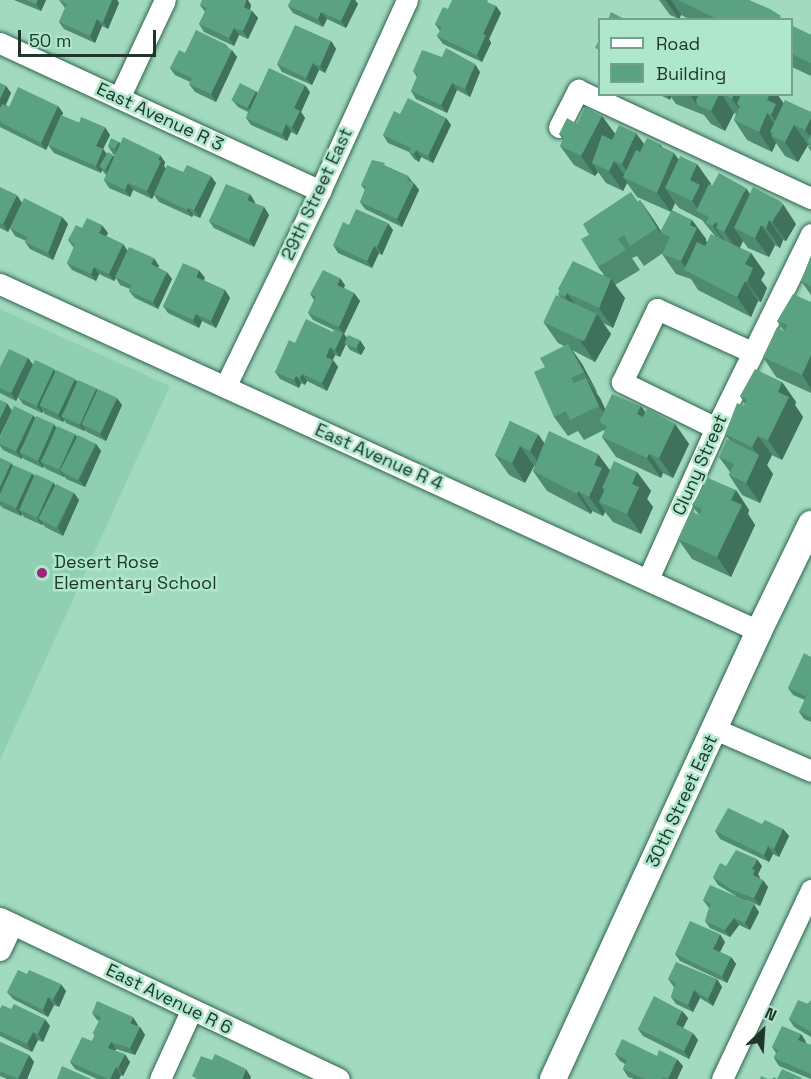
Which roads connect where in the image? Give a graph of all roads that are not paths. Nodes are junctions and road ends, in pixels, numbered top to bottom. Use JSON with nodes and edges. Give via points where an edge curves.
{"nodes":[{"id":1,"x":165,"y":0,"type":"edge"},
{"id":2,"x":407,"y":0,"type":"edge"},
{"id":3,"x":0,"y":43,"type":"edge"},
{"id":4,"x":119,"y":98,"type":"junction"},
{"id":5,"x":559,"y":127,"type":"dead end"},
{"id":6,"x":320,"y":191,"type":"junction"},
{"id":7,"x":811,"y":198,"type":"edge"},
{"id":8,"x":811,"y":234,"type":"edge"},
{"id":9,"x":0,"y":284,"type":"edge"},
{"id":10,"x":753,"y":352,"type":"junction"},
{"id":11,"x":225,"y":387,"type":"junction"},
{"id":12,"x":716,"y":428,"type":"junction"},
{"id":13,"x":811,"y":524,"type":"edge"},
{"id":14,"x":648,"y":579,"type":"junction"},
{"id":15,"x":759,"y":631,"type":"junction"},
{"id":16,"x":715,"y":729,"type":"junction"},
{"id":17,"x":811,"y":771,"type":"edge"},
{"id":18,"x":811,"y":890,"type":"edge"},
{"id":19,"x":6,"y":921,"type":"edge"},
{"id":20,"x":0,"y":950,"type":"edge"},
{"id":21,"x":191,"y":1011,"type":"junction"},
{"id":22,"x":160,"y":1079,"type":"edge"},
{"id":23,"x":339,"y":1079,"type":"edge"},
{"id":24,"x":553,"y":1079,"type":"edge"},
{"id":25,"x":722,"y":1079,"type":"edge"}],
"edges":[{"from":1,"to":4,"type":"street"},
{"from":2,"to":6,"type":"street","name":"29th Street East"},
{"from":3,"to":4,"type":"street","name":"East Avenue R 3"},
{"from":4,"to":6,"type":"street","name":"East Avenue R 3"},
{"from":5,"to":7,"type":"street","via":[[578,90]]},
{"from":6,"to":11,"type":"street","name":"29th Street East"},
{"from":8,"to":10,"type":"street","name":"Cluny Street"},
{"from":9,"to":11,"type":"street","name":"East Avenue R 4"},
{"from":10,"to":12,"type":"street","name":"Cluny Street"},
{"from":10,"to":12,"type":"street","via":[[657,309],[622,382]]},
{"from":11,"to":14,"type":"street","name":"East Avenue R 4"},
{"from":12,"to":14,"type":"street","name":"Cluny Street"},
{"from":13,"to":15,"type":"street","name":"30th Street East"},
{"from":14,"to":15,"type":"street","name":"East Avenue R 4"},
{"from":15,"to":16,"type":"street","name":"30th Street East"},
{"from":16,"to":17,"type":"street"},
{"from":16,"to":24,"type":"street","name":"30th Street East"},
{"from":18,"to":25,"type":"street"},
{"from":19,"to":20,"type":"street"},
{"from":19,"to":21,"type":"street","name":"East Avenue R 6"},
{"from":21,"to":22,"type":"street"},
{"from":21,"to":23,"type":"street","name":"East Avenue R 6"}]}
